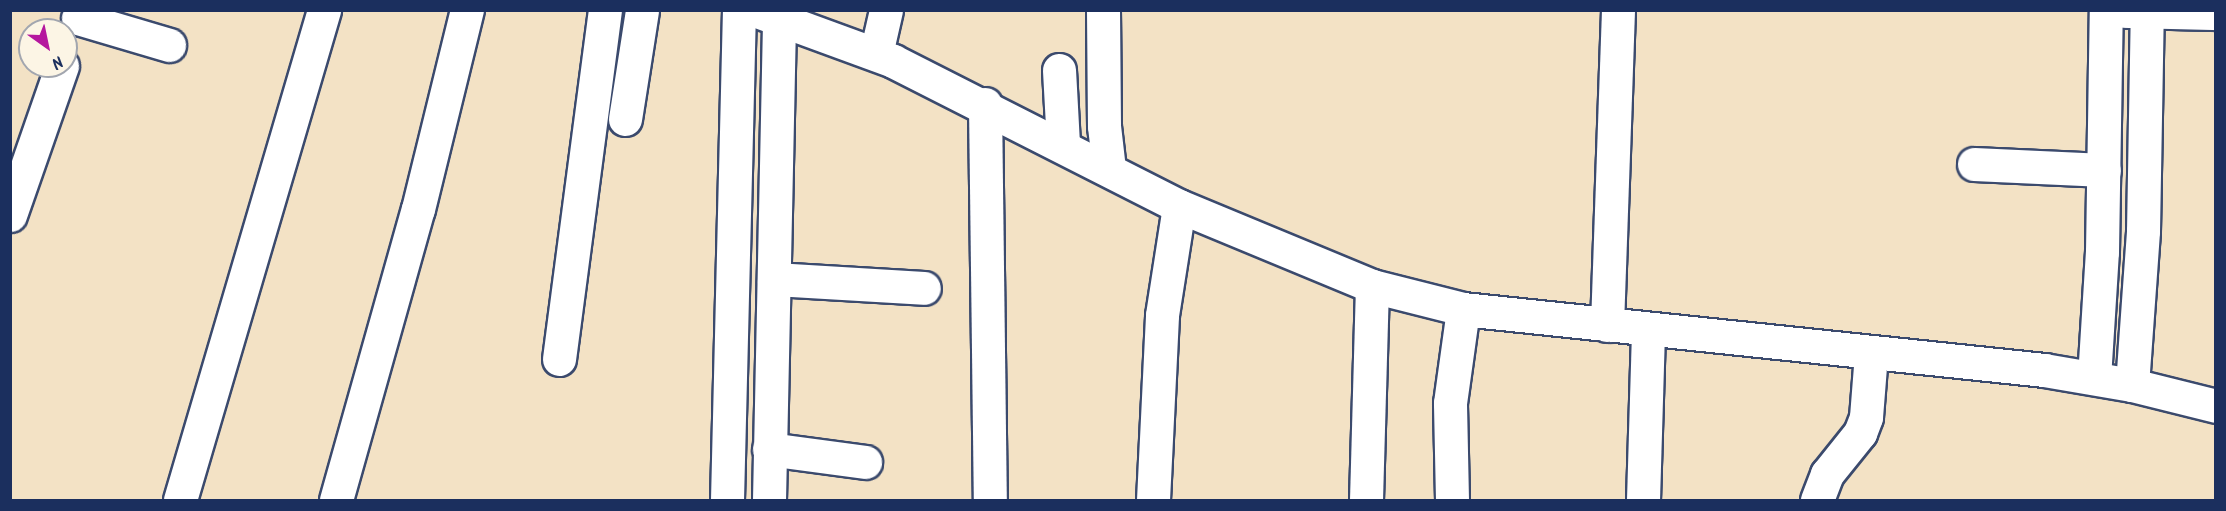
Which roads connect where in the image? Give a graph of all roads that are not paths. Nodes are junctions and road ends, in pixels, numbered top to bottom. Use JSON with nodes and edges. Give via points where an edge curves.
{"nodes":[{"id":1,"x":324,"y":10,"type":"edge"},
{"id":2,"x":467,"y":10,"type":"edge"},
{"id":3,"x":605,"y":10,"type":"edge"},
{"id":4,"x":642,"y":10,"type":"edge"},
{"id":5,"x":739,"y":10,"type":"edge"},
{"id":6,"x":886,"y":10,"type":"edge"},
{"id":7,"x":1102,"y":10,"type":"edge"},
{"id":8,"x":1618,"y":10,"type":"edge"},
{"id":9,"x":2106,"y":10,"type":"edge"},
{"id":10,"x":2123,"y":10,"type":"edge"},
{"id":11,"x":2147,"y":11,"type":"edge"},
{"id":12,"x":2216,"y":13,"type":"edge"},
{"id":13,"x":80,"y":14,"type":"edge"},
{"id":14,"x":767,"y":14,"type":"edge"},
{"id":15,"x":169,"y":45,"type":"dead end"},
{"id":16,"x":876,"y":54,"type":"junction"},
{"id":17,"x":1059,"y":70,"type":"dead end"},
{"id":18,"x":58,"y":78,"type":"edge"},
{"id":19,"x":985,"y":104,"type":"junction"},
{"id":20,"x":624,"y":119,"type":"dead end"},
{"id":21,"x":1063,"y":145,"type":"junction"},
{"id":22,"x":1974,"y":164,"type":"dead end"},
{"id":23,"x":1109,"y":169,"type":"junction"},
{"id":24,"x":2104,"y":170,"type":"junction"},
{"id":25,"x":1179,"y":206,"type":"junction"},
{"id":26,"x":10,"y":215,"type":"edge"},
{"id":27,"x":2142,"y":251,"type":"junction"},
{"id":28,"x":2102,"y":252,"type":"junction"},
{"id":29,"x":774,"y":279,"type":"junction"},
{"id":30,"x":1372,"y":286,"type":"junction"},
{"id":31,"x":924,"y":288,"type":"dead end"},
{"id":32,"x":1463,"y":309,"type":"junction"},
{"id":33,"x":1607,"y":326,"type":"junction"},
{"id":34,"x":1648,"y":331,"type":"junction"},
{"id":35,"x":1870,"y":353,"type":"junction"},
{"id":36,"x":559,"y":360,"type":"dead end"},
{"id":37,"x":2094,"y":378,"type":"junction"},
{"id":38,"x":2132,"y":385,"type":"junction"},
{"id":39,"x":2216,"y":406,"type":"edge"},
{"id":40,"x":769,"y":449,"type":"junction"},
{"id":41,"x":865,"y":462,"type":"dead end"},
{"id":42,"x":180,"y":501,"type":"edge"},
{"id":43,"x":336,"y":501,"type":"edge"},
{"id":44,"x":727,"y":501,"type":"edge"},
{"id":45,"x":770,"y":501,"type":"edge"},
{"id":46,"x":990,"y":501,"type":"edge"},
{"id":47,"x":1153,"y":501,"type":"edge"},
{"id":48,"x":1366,"y":501,"type":"edge"},
{"id":49,"x":1452,"y":501,"type":"edge"},
{"id":50,"x":1643,"y":501,"type":"edge"},
{"id":51,"x":1817,"y":501,"type":"edge"}],
"edges":[{"from":1,"to":42,"type":"street"},
{"from":2,"to":43,"type":"street","via":[[418,209]]},
{"from":3,"to":36,"type":"street"},
{"from":4,"to":20,"type":"street"},
{"from":5,"to":44,"type":"street"},
{"from":6,"to":16,"type":"street"},
{"from":7,"to":23,"type":"street","via":[[1104,126]]},
{"from":8,"to":33,"type":"street"},
{"from":9,"to":24,"type":"street"},
{"from":10,"to":11,"type":"street"},
{"from":11,"to":12,"type":"street"},
{"from":11,"to":27,"type":"street"},
{"from":13,"to":15,"type":"street"},
{"from":14,"to":16,"type":"street"},
{"from":14,"to":29,"type":"street"},
{"from":16,"to":19,"type":"street"},
{"from":17,"to":21,"type":"street"},
{"from":18,"to":26,"type":"street"},
{"from":19,"to":21,"type":"street"},
{"from":19,"to":46,"type":"street"},
{"from":21,"to":23,"type":"street"},
{"from":22,"to":24,"type":"street"},
{"from":23,"to":25,"type":"street"},
{"from":24,"to":28,"type":"street"},
{"from":25,"to":30,"type":"street"},
{"from":25,"to":47,"type":"street","via":[[1162,315]]},
{"from":27,"to":28,"type":"street"},
{"from":27,"to":38,"type":"street"},
{"from":28,"to":37,"type":"street"},
{"from":29,"to":31,"type":"street"},
{"from":29,"to":40,"type":"street"},
{"from":30,"to":32,"type":"street"},
{"from":30,"to":48,"type":"street"},
{"from":32,"to":33,"type":"street"},
{"from":32,"to":49,"type":"street","via":[[1450,403]]},
{"from":33,"to":34,"type":"street"},
{"from":34,"to":35,"type":"street"},
{"from":34,"to":50,"type":"street"},
{"from":35,"to":37,"type":"street"},
{"from":35,"to":51,"type":"street","via":[[1863,425],[1827,474]]},
{"from":37,"to":38,"type":"street"},
{"from":38,"to":39,"type":"street"},
{"from":40,"to":41,"type":"street"},
{"from":40,"to":45,"type":"street"}]}
